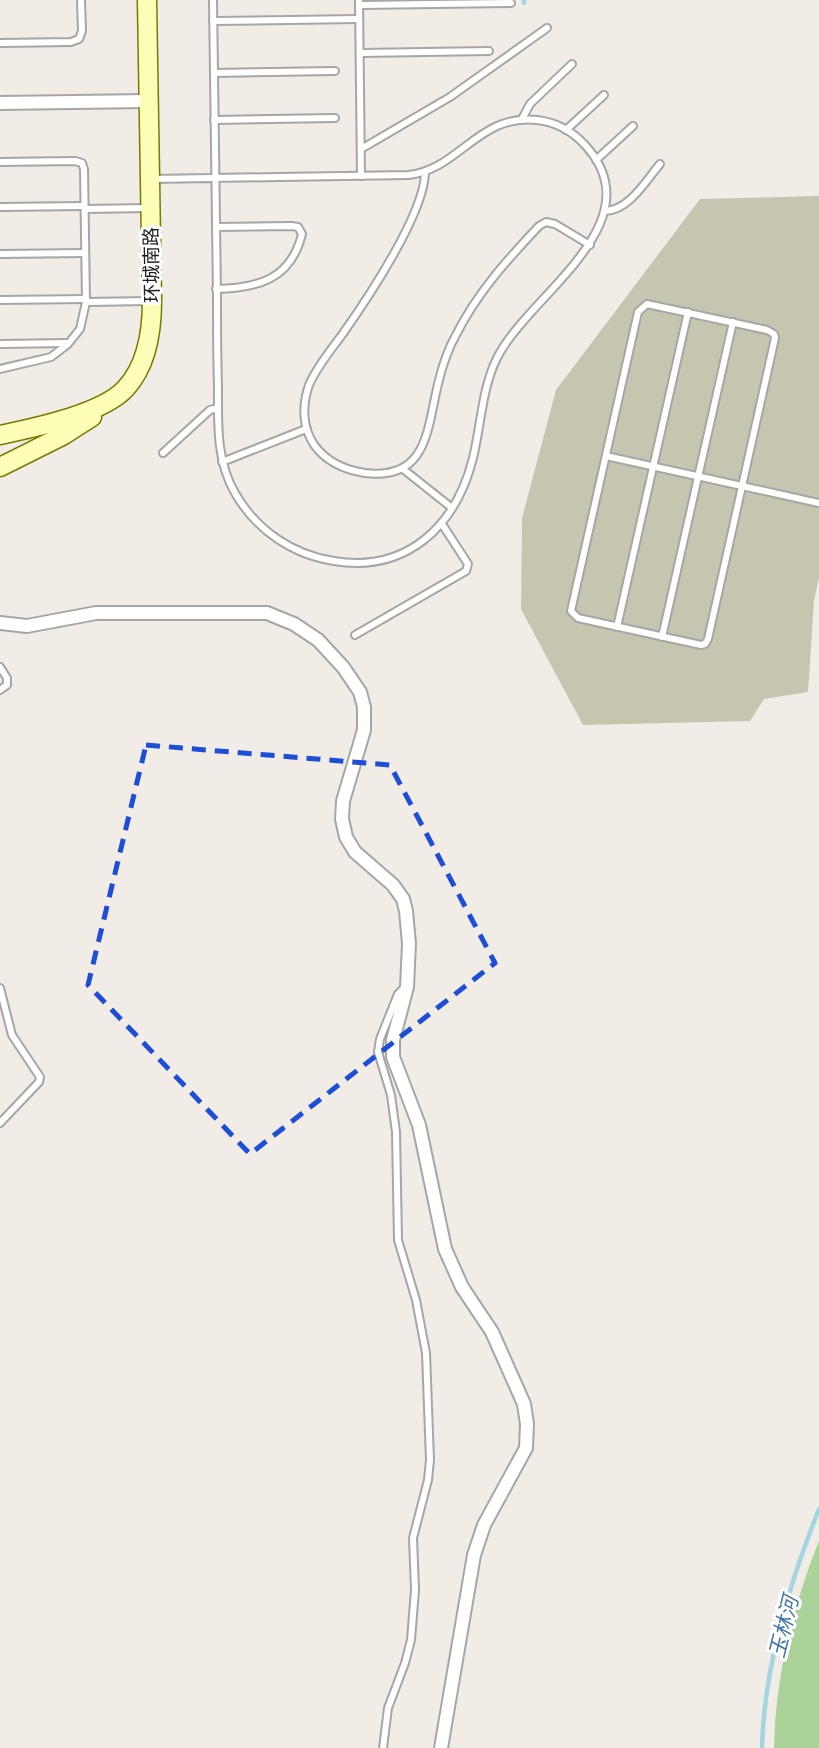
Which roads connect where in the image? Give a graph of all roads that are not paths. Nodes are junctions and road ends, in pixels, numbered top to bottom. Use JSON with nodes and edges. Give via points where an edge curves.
{"nodes":[{"id":1,"x":81,"y":0,"type":"edge"},
{"id":2,"x":147,"y":0,"type":"edge"},
{"id":3,"x":213,"y":0,"type":"edge"},
{"id":4,"x":359,"y":3,"type":"edge"},
{"id":5,"x":511,"y":3,"type":"dead end"},
{"id":6,"x":359,"y":19,"type":"junction"},
{"id":7,"x":213,"y":21,"type":"junction"},
{"id":8,"x":547,"y":28,"type":"dead end"},
{"id":9,"x":0,"y":43,"type":"edge"},
{"id":10,"x":489,"y":51,"type":"dead end"},
{"id":11,"x":360,"y":53,"type":"junction"},
{"id":12,"x":572,"y":64,"type":"dead end"},
{"id":13,"x":335,"y":71,"type":"dead end"},
{"id":14,"x":214,"y":73,"type":"junction"},
{"id":15,"x":604,"y":95,"type":"dead end"},
{"id":16,"x":149,"y":101,"type":"junction"},
{"id":17,"x":0,"y":103,"type":"edge"},
{"id":18,"x":335,"y":118,"type":"dead end"},
{"id":19,"x":522,"y":119,"type":"junction"},
{"id":20,"x":214,"y":120,"type":"junction"},
{"id":21,"x":634,"y":126,"type":"dead end"},
{"id":22,"x":566,"y":130,"type":"junction"},
{"id":23,"x":361,"y":149,"type":"junction"},
{"id":24,"x":596,"y":160,"type":"junction"},
{"id":25,"x":0,"y":162,"type":"edge"},
{"id":26,"x":660,"y":164,"type":"dead end"},
{"id":27,"x":425,"y":173,"type":"junction"},
{"id":28,"x":361,"y":176,"type":"junction"},
{"id":29,"x":215,"y":178,"type":"junction"},
{"id":30,"x":150,"y":179,"type":"junction"},
{"id":31,"x":0,"y":207,"type":"edge"},
{"id":32,"x":84,"y":207,"type":"junction"},
{"id":33,"x":150,"y":208,"type":"junction"},
{"id":34,"x":605,"y":211,"type":"junction"},
{"id":35,"x":216,"y":227,"type":"junction"},
{"id":36,"x":590,"y":244,"type":"junction"},
{"id":37,"x":85,"y":253,"type":"junction"},
{"id":38,"x":0,"y":254,"type":"edge"},
{"id":39,"x":216,"y":289,"type":"junction"},
{"id":40,"x":0,"y":300,"type":"edge"},
{"id":41,"x":86,"y":301,"type":"junction"},
{"id":42,"x":152,"y":301,"type":"junction"},
{"id":43,"x":688,"y":312,"type":"junction"},
{"id":44,"x":733,"y":323,"type":"junction"},
{"id":45,"x":69,"y":343,"type":"junction"},
{"id":46,"x":0,"y":344,"type":"edge"},
{"id":47,"x":0,"y":369,"type":"edge"},
{"id":48,"x":124,"y":391,"type":"junction"},
{"id":49,"x":218,"y":408,"type":"junction"},
{"id":50,"x":36,"y":428,"type":"junction"},
{"id":51,"x":306,"y":429,"type":"junction"},
{"id":52,"x":0,"y":435,"type":"edge"},
{"id":53,"x":42,"y":446,"type":"junction"},
{"id":54,"x":163,"y":453,"type":"dead end"},
{"id":55,"x":606,"y":456,"type":"junction"},
{"id":56,"x":222,"y":463,"type":"junction"},
{"id":57,"x":0,"y":467,"type":"edge"},
{"id":58,"x":653,"y":467,"type":"junction"},
{"id":59,"x":403,"y":469,"type":"junction"},
{"id":60,"x":698,"y":477,"type":"junction"},
{"id":61,"x":742,"y":486,"type":"junction"},
{"id":62,"x":819,"y":503,"type":"edge"},
{"id":63,"x":452,"y":508,"type":"junction"},
{"id":64,"x":442,"y":524,"type":"junction"},
{"id":65,"x":0,"y":623,"type":"edge"},
{"id":66,"x":617,"y":627,"type":"junction"},
{"id":67,"x":355,"y":635,"type":"dead end"},
{"id":68,"x":662,"y":637,"type":"junction"},
{"id":69,"x":0,"y":667,"type":"edge"},
{"id":70,"x":0,"y":690,"type":"edge"},
{"id":71,"x":407,"y":987,"type":"junction"},
{"id":72,"x":0,"y":988,"type":"edge"},
{"id":73,"x":0,"y":1123,"type":"edge"},
{"id":74,"x":383,"y":1748,"type":"edge"},
{"id":75,"x":441,"y":1748,"type":"edge"}],
"edges":[{"from":1,"to":9,"type":"lane","via":[[79,39]]},
{"from":2,"to":16,"type":"main road","name":"环城南路"},
{"from":3,"to":7,"type":"lane"},
{"from":4,"to":5,"type":"lane"},
{"from":4,"to":6,"type":"lane"},
{"from":6,"to":7,"type":"lane"},
{"from":6,"to":11,"type":"lane"},
{"from":7,"to":14,"type":"lane"},
{"from":8,"to":23,"type":"lane","via":[[450,97]]},
{"from":10,"to":11,"type":"lane"},
{"from":11,"to":23,"type":"lane"},
{"from":12,"to":19,"type":"lane","via":[[530,104]]},
{"from":13,"to":14,"type":"lane"},
{"from":14,"to":20,"type":"lane"},
{"from":15,"to":22,"type":"lane"},
{"from":16,"to":17,"type":"street"},
{"from":16,"to":30,"type":"main road","name":"环城南路"},
{"from":18,"to":20,"type":"lane"},
{"from":19,"to":22,"type":"lane","via":[[545,121]]},
{"from":19,"to":27,"type":"lane","via":[[489,129]]},
{"from":20,"to":29,"type":"lane"},
{"from":21,"to":24,"type":"lane"},
{"from":22,"to":24,"type":"lane"},
{"from":23,"to":28,"type":"lane"},
{"from":24,"to":34,"type":"lane","via":[[605,187]]},
{"from":25,"to":32,"type":"lane","via":[[82,163]]},
{"from":26,"to":34,"type":"lane","via":[[624,205]]},
{"from":27,"to":28,"type":"lane"},
{"from":27,"to":51,"type":"lane","via":[[420,198],[397,246],[312,380],[304,407]]},
{"from":28,"to":29,"type":"lane"},
{"from":29,"to":30,"type":"lane"},
{"from":29,"to":35,"type":"lane"},
{"from":30,"to":33,"type":"main road","name":"环城南路"},
{"from":31,"to":32,"type":"lane"},
{"from":32,"to":33,"type":"lane"},
{"from":32,"to":37,"type":"lane"},
{"from":33,"to":42,"type":"main road","name":"环城南路"},
{"from":34,"to":36,"type":"lane"},
{"from":35,"to":39,"type":"lane"},
{"from":35,"to":39,"type":"lane","via":[[292,226],[302,234],[287,265],[274,278]]},
{"from":36,"to":59,"type":"lane","via":[[546,222],[499,269],[454,337],[425,442]]},
{"from":36,"to":63,"type":"lane","via":[[512,334],[498,357],[468,473]]},
{"from":37,"to":38,"type":"lane"},
{"from":37,"to":41,"type":"lane"},
{"from":39,"to":49,"type":"lane"},
{"from":40,"to":41,"type":"lane"},
{"from":41,"to":42,"type":"lane"},
{"from":41,"to":45,"type":"lane","via":[[80,328]]},
{"from":42,"to":48,"type":"main road","name":"环城南路","via":[[146,348]]},
{"from":43,"to":44,"type":"lane"},
{"from":43,"to":55,"type":"lane","via":[[651,304],[640,309]]},
{"from":43,"to":58,"type":"lane"},
{"from":44,"to":60,"type":"lane"},
{"from":44,"to":61,"type":"lane","via":[[771,331],[775,338]]},
{"from":45,"to":46,"type":"lane"},
{"from":45,"to":47,"type":"lane","via":[[41,360]]},
{"from":48,"to":50,"type":"main road","via":[[81,414]]},
{"from":48,"to":53,"type":"main road","via":[[86,422]]},
{"from":49,"to":54,"type":"lane","via":[[210,410]]},
{"from":49,"to":56,"type":"lane"},
{"from":50,"to":52,"type":"main road"},
{"from":50,"to":53,"type":"main road","via":[[47,434]]},
{"from":51,"to":56,"type":"lane"},
{"from":51,"to":59,"type":"lane","via":[[317,448],[341,466],[376,474]]},
{"from":53,"to":57,"type":"main road"},
{"from":55,"to":58,"type":"lane"},
{"from":55,"to":66,"type":"lane","via":[[572,611],[578,618]]},
{"from":56,"to":64,"type":"lane","via":[[240,502],[261,526],[287,545],[318,558],[349,563],[384,559],[417,546]]},
{"from":58,"to":60,"type":"lane"},
{"from":58,"to":66,"type":"lane"},
{"from":59,"to":63,"type":"lane"},
{"from":60,"to":61,"type":"lane"},
{"from":60,"to":68,"type":"lane"},
{"from":61,"to":62,"type":"lane"},
{"from":61,"to":68,"type":"lane","via":[[707,642],[701,645]]},
{"from":63,"to":64,"type":"lane"},
{"from":64,"to":67,"type":"lane","via":[[468,564],[466,571]]},
{"from":65,"to":71,"type":"street","via":[[27,626],[96,613],[253,612],[281,618],[317,640],[348,673],[362,699],[364,730],[343,801],[343,828],[355,852],[403,899],[409,923]]},
{"from":66,"to":68,"type":"lane"},
{"from":69,"to":70,"type":"lane","via":[[7,678],[7,685]]},
{"from":71,"to":74,"type":"lane","via":[[398,994],[378,1052],[396,1132],[398,1241],[424,1339],[430,1460],[413,1538],[411,1640],[388,1708]]},
{"from":71,"to":75,"type":"street","via":[[392,1048],[419,1125],[443,1243],[462,1287],[492,1332],[524,1404],[528,1434],[526,1448],[484,1525],[474,1555]]},
{"from":72,"to":73,"type":"lane","via":[[12,1035],[40,1077]]}]}
